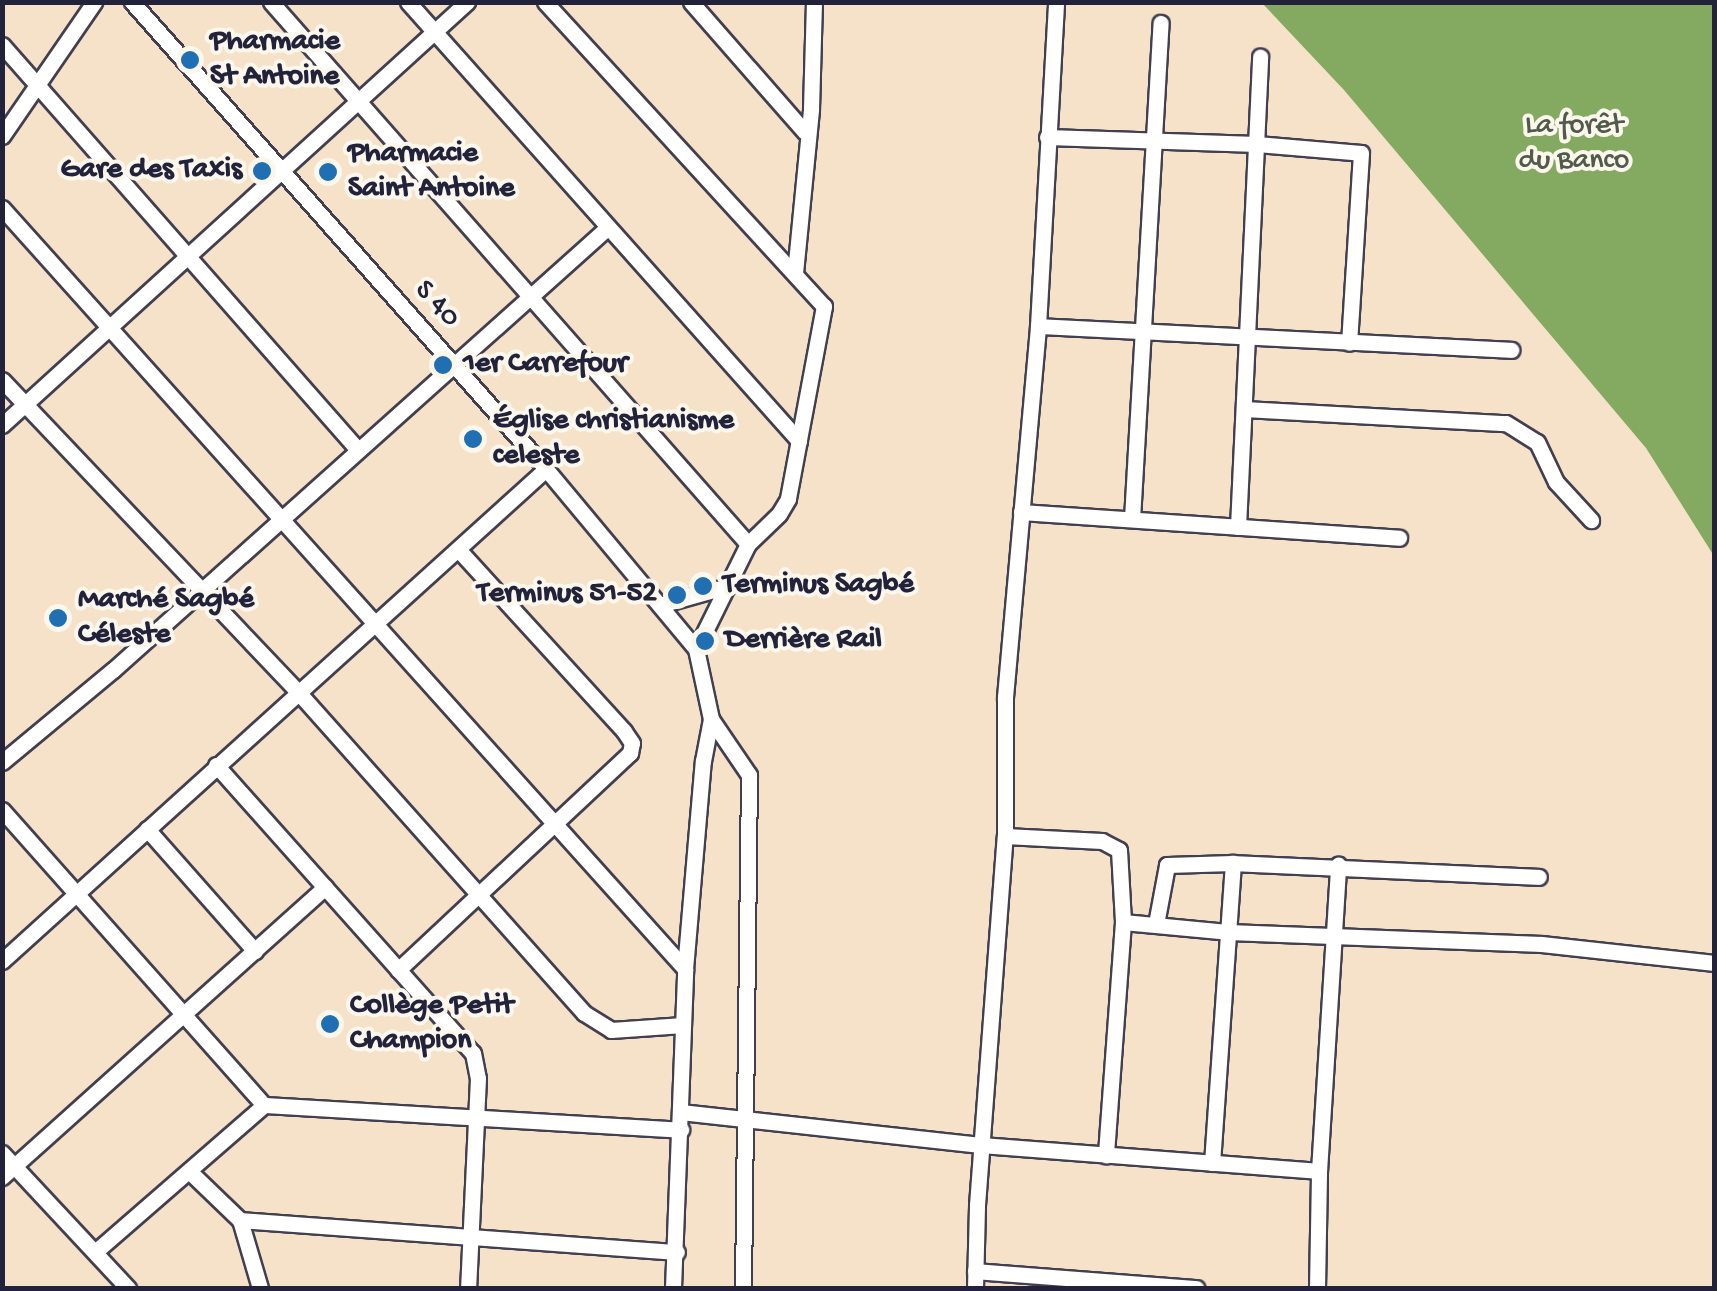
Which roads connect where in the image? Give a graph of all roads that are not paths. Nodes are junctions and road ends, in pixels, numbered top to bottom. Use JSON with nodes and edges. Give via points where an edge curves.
{"nodes":[{"id":1,"x":94,"y":2,"type":"edge"},
{"id":2,"x":132,"y":2,"type":"edge"},
{"id":3,"x":271,"y":2,"type":"edge"},
{"id":4,"x":408,"y":2,"type":"edge"},
{"id":5,"x":468,"y":2,"type":"edge"},
{"id":6,"x":545,"y":2,"type":"edge"},
{"id":7,"x":691,"y":2,"type":"edge"},
{"id":8,"x":814,"y":2,"type":"edge"},
{"id":9,"x":1056,"y":2,"type":"edge"},
{"id":10,"x":1161,"y":23,"type":"dead end"},
{"id":11,"x":436,"y":33,"type":"junction"},
{"id":12,"x":2,"y":45,"type":"edge"},
{"id":13,"x":1260,"y":57,"type":"dead end"},
{"id":14,"x":37,"y":84,"type":"junction"},
{"id":15,"x":359,"y":101,"type":"junction"},
{"id":16,"x":805,"y":132,"type":"junction"},
{"id":17,"x":2,"y":136,"type":"edge"},
{"id":18,"x":1046,"y":137,"type":"junction"},
{"id":19,"x":1154,"y":142,"type":"junction"},
{"id":20,"x":1258,"y":144,"type":"junction"},
{"id":21,"x":279,"y":174,"type":"junction"},
{"id":22,"x":2,"y":208,"type":"edge"},
{"id":23,"x":608,"y":228,"type":"junction"},
{"id":24,"x":189,"y":258,"type":"junction"},
{"id":25,"x":795,"y":273,"type":"junction"},
{"id":26,"x":532,"y":297,"type":"junction"},
{"id":27,"x":112,"y":326,"type":"junction"},
{"id":28,"x":1038,"y":326,"type":"junction"},
{"id":29,"x":1144,"y":332,"type":"junction"},
{"id":30,"x":1248,"y":338,"type":"junction"},
{"id":31,"x":1349,"y":342,"type":"junction"},
{"id":32,"x":1511,"y":350,"type":"dead end"},
{"id":33,"x":454,"y":365,"type":"junction"},
{"id":34,"x":2,"y":380,"type":"edge"},
{"id":35,"x":26,"y":404,"type":"junction"},
{"id":36,"x":1244,"y":409,"type":"junction"},
{"id":37,"x":2,"y":426,"type":"edge"},
{"id":38,"x":799,"y":441,"type":"junction"},
{"id":39,"x":358,"y":450,"type":"junction"},
{"id":40,"x":546,"y":469,"type":"junction"},
{"id":41,"x":1021,"y":512,"type":"junction"},
{"id":42,"x":1132,"y":519,"type":"junction"},
{"id":43,"x":280,"y":520,"type":"junction"},
{"id":44,"x":1591,"y":520,"type":"dead end"},
{"id":45,"x":1238,"y":527,"type":"junction"},
{"id":46,"x":1398,"y":538,"type":"dead end"},
{"id":47,"x":748,"y":544,"type":"junction"},
{"id":48,"x":458,"y":549,"type":"junction"},
{"id":49,"x":728,"y":586,"type":"junction"},
{"id":50,"x":200,"y":590,"type":"junction"},
{"id":51,"x":660,"y":605,"type":"junction"},
{"id":52,"x":377,"y":622,"type":"junction"},
{"id":53,"x":696,"y":648,"type":"junction"},
{"id":54,"x":298,"y":692,"type":"junction"},
{"id":55,"x":711,"y":719,"type":"junction"},
{"id":56,"x":2,"y":762,"type":"edge"},
{"id":57,"x":216,"y":765,"type":"junction"},
{"id":58,"x":2,"y":810,"type":"edge"},
{"id":59,"x":555,"y":822,"type":"junction"},
{"id":60,"x":147,"y":829,"type":"junction"},
{"id":61,"x":1006,"y":836,"type":"junction"},
{"id":62,"x":1232,"y":862,"type":"junction"},
{"id":63,"x":1338,"y":866,"type":"junction"},
{"id":64,"x":1539,"y":877,"type":"dead end"},
{"id":65,"x":324,"y":887,"type":"junction"},
{"id":66,"x":78,"y":892,"type":"junction"},
{"id":67,"x":478,"y":893,"type":"junction"},
{"id":68,"x":1123,"y":922,"type":"junction"},
{"id":69,"x":1156,"y":924,"type":"junction"},
{"id":70,"x":1228,"y":932,"type":"junction"},
{"id":71,"x":1336,"y":936,"type":"junction"},
{"id":72,"x":255,"y":951,"type":"junction"},
{"id":73,"x":2,"y":961,"type":"edge"},
{"id":74,"x":1714,"y":963,"type":"edge"},
{"id":75,"x":684,"y":969,"type":"junction"},
{"id":76,"x":398,"y":970,"type":"junction"},
{"id":77,"x":187,"y":1014,"type":"junction"},
{"id":78,"x":683,"y":1025,"type":"junction"},
{"id":79,"x":264,"y":1106,"type":"junction"},
{"id":80,"x":681,"y":1112,"type":"junction"},
{"id":81,"x":476,"y":1120,"type":"junction"},
{"id":82,"x":745,"y":1120,"type":"junction"},
{"id":83,"x":681,"y":1130,"type":"junction"},
{"id":84,"x":982,"y":1145,"type":"junction"},
{"id":85,"x":2,"y":1153,"type":"edge"},
{"id":86,"x":1106,"y":1155,"type":"junction"},
{"id":87,"x":1212,"y":1163,"type":"junction"},
{"id":88,"x":189,"y":1171,"type":"junction"},
{"id":89,"x":1319,"y":1171,"type":"junction"},
{"id":90,"x":9,"y":1172,"type":"edge"},
{"id":91,"x":240,"y":1220,"type":"junction"},
{"id":92,"x":470,"y":1239,"type":"junction"},
{"id":93,"x":95,"y":1252,"type":"junction"},
{"id":94,"x":677,"y":1252,"type":"junction"},
{"id":95,"x":975,"y":1270,"type":"junction"},
{"id":96,"x":128,"y":1288,"type":"edge"},
{"id":97,"x":260,"y":1288,"type":"edge"},
{"id":98,"x":468,"y":1288,"type":"edge"},
{"id":99,"x":673,"y":1288,"type":"edge"},
{"id":100,"x":743,"y":1288,"type":"edge"},
{"id":101,"x":975,"y":1288,"type":"edge"},
{"id":102,"x":1196,"y":1288,"type":"edge"},
{"id":103,"x":1317,"y":1288,"type":"edge"}],
"edges":[{"from":1,"to":14,"type":"street"},
{"from":2,"to":21,"type":"street","name":"S 40"},
{"from":3,"to":15,"type":"street"},
{"from":4,"to":11,"type":"street"},
{"from":5,"to":11,"type":"street"},
{"from":6,"to":25,"type":"street"},
{"from":7,"to":16,"type":"street"},
{"from":8,"to":16,"type":"street"},
{"from":9,"to":18,"type":"street"},
{"from":10,"to":19,"type":"street"},
{"from":11,"to":15,"type":"street"},
{"from":11,"to":23,"type":"street"},
{"from":12,"to":14,"type":"street"},
{"from":13,"to":20,"type":"street"},
{"from":14,"to":17,"type":"street"},
{"from":14,"to":24,"type":"street"},
{"from":15,"to":21,"type":"street"},
{"from":15,"to":26,"type":"street"},
{"from":16,"to":25,"type":"street"},
{"from":18,"to":19,"type":"street"},
{"from":18,"to":28,"type":"street"},
{"from":19,"to":20,"type":"street"},
{"from":19,"to":29,"type":"street"},
{"from":20,"to":30,"type":"street"},
{"from":20,"to":31,"type":"street","via":[[1364,156]]},
{"from":21,"to":24,"type":"street"},
{"from":21,"to":33,"type":"street","name":"S 40"},
{"from":22,"to":27,"type":"street"},
{"from":23,"to":26,"type":"street"},
{"from":23,"to":38,"type":"street"},
{"from":24,"to":27,"type":"street"},
{"from":24,"to":39,"type":"street"},
{"from":25,"to":38,"type":"street","via":[[824,306]]},
{"from":26,"to":33,"type":"street"},
{"from":26,"to":47,"type":"street"},
{"from":27,"to":35,"type":"street"},
{"from":27,"to":43,"type":"street"},
{"from":28,"to":29,"type":"street"},
{"from":28,"to":41,"type":"street"},
{"from":29,"to":30,"type":"street"},
{"from":29,"to":42,"type":"street"},
{"from":30,"to":31,"type":"street"},
{"from":30,"to":36,"type":"street"},
{"from":31,"to":32,"type":"street"},
{"from":33,"to":39,"type":"street"},
{"from":33,"to":40,"type":"street","name":"S 40"},
{"from":34,"to":35,"type":"street"},
{"from":35,"to":37,"type":"street"},
{"from":35,"to":50,"type":"street"},
{"from":36,"to":44,"type":"street","via":[[1506,423],[1537,442],[1556,482]]},
{"from":36,"to":45,"type":"street"},
{"from":38,"to":47,"type":"street","via":[[788,499]]},
{"from":39,"to":43,"type":"street"},
{"from":40,"to":48,"type":"street"},
{"from":40,"to":51,"type":"street","name":"S 40"},
{"from":41,"to":42,"type":"street"},
{"from":41,"to":61,"type":"street","via":[[1004,697]]},
{"from":42,"to":45,"type":"street"},
{"from":43,"to":50,"type":"street"},
{"from":43,"to":52,"type":"street"},
{"from":45,"to":46,"type":"street"},
{"from":47,"to":49,"type":"street"},
{"from":48,"to":52,"type":"street"},
{"from":48,"to":59,"type":"street","via":[[632,743],[620,766]]},
{"from":49,"to":51,"type":"street"},
{"from":49,"to":53,"type":"street"},
{"from":50,"to":54,"type":"street"},
{"from":50,"to":56,"type":"street"},
{"from":51,"to":53,"type":"street","name":"S 40"},
{"from":52,"to":54,"type":"street"},
{"from":52,"to":59,"type":"street"},
{"from":53,"to":55,"type":"street"},
{"from":54,"to":57,"type":"street"},
{"from":54,"to":67,"type":"street"},
{"from":55,"to":75,"type":"street"},
{"from":55,"to":82,"type":"street","via":[[749,775]]},
{"from":57,"to":60,"type":"street"},
{"from":57,"to":65,"type":"street"},
{"from":58,"to":66,"type":"street"},
{"from":59,"to":67,"type":"street"},
{"from":59,"to":75,"type":"street"},
{"from":60,"to":66,"type":"street"},
{"from":60,"to":72,"type":"street"},
{"from":61,"to":68,"type":"street","via":[[1112,844],[1122,862]]},
{"from":61,"to":84,"type":"street"},
{"from":62,"to":63,"type":"street"},
{"from":62,"to":69,"type":"street","via":[[1167,865]]},
{"from":62,"to":70,"type":"street"},
{"from":63,"to":64,"type":"street"},
{"from":63,"to":71,"type":"street"},
{"from":65,"to":72,"type":"street"},
{"from":65,"to":76,"type":"street"},
{"from":66,"to":73,"type":"street"},
{"from":66,"to":77,"type":"street"},
{"from":67,"to":76,"type":"street"},
{"from":67,"to":78,"type":"street","via":[[596,1024],[611,1030]]},
{"from":68,"to":69,"type":"street"},
{"from":68,"to":86,"type":"street"},
{"from":69,"to":70,"type":"street"},
{"from":70,"to":71,"type":"street"},
{"from":70,"to":87,"type":"street"},
{"from":71,"to":74,"type":"street","via":[[1560,946]]},
{"from":71,"to":89,"type":"street"},
{"from":72,"to":77,"type":"street"},
{"from":75,"to":78,"type":"street"},
{"from":76,"to":81,"type":"street","via":[[473,1053]]},
{"from":77,"to":79,"type":"street"},
{"from":77,"to":90,"type":"street"},
{"from":78,"to":80,"type":"street"},
{"from":79,"to":81,"type":"street"},
{"from":79,"to":88,"type":"street"},
{"from":80,"to":82,"type":"street"},
{"from":80,"to":83,"type":"street"},
{"from":81,"to":83,"type":"street"},
{"from":81,"to":92,"type":"street"},
{"from":82,"to":84,"type":"street"},
{"from":82,"to":100,"type":"street"},
{"from":83,"to":94,"type":"street"},
{"from":84,"to":86,"type":"street"},
{"from":84,"to":95,"type":"street"},
{"from":85,"to":90,"type":"street"},
{"from":86,"to":87,"type":"street"},
{"from":87,"to":89,"type":"street"},
{"from":88,"to":91,"type":"street"},
{"from":88,"to":93,"type":"street"},
{"from":89,"to":103,"type":"street"},
{"from":90,"to":93,"type":"street"},
{"from":91,"to":92,"type":"street"},
{"from":91,"to":97,"type":"street"},
{"from":92,"to":94,"type":"street"},
{"from":92,"to":98,"type":"street"},
{"from":93,"to":96,"type":"street"},
{"from":94,"to":99,"type":"street"},
{"from":95,"to":101,"type":"street"},
{"from":95,"to":102,"type":"street"}]}
